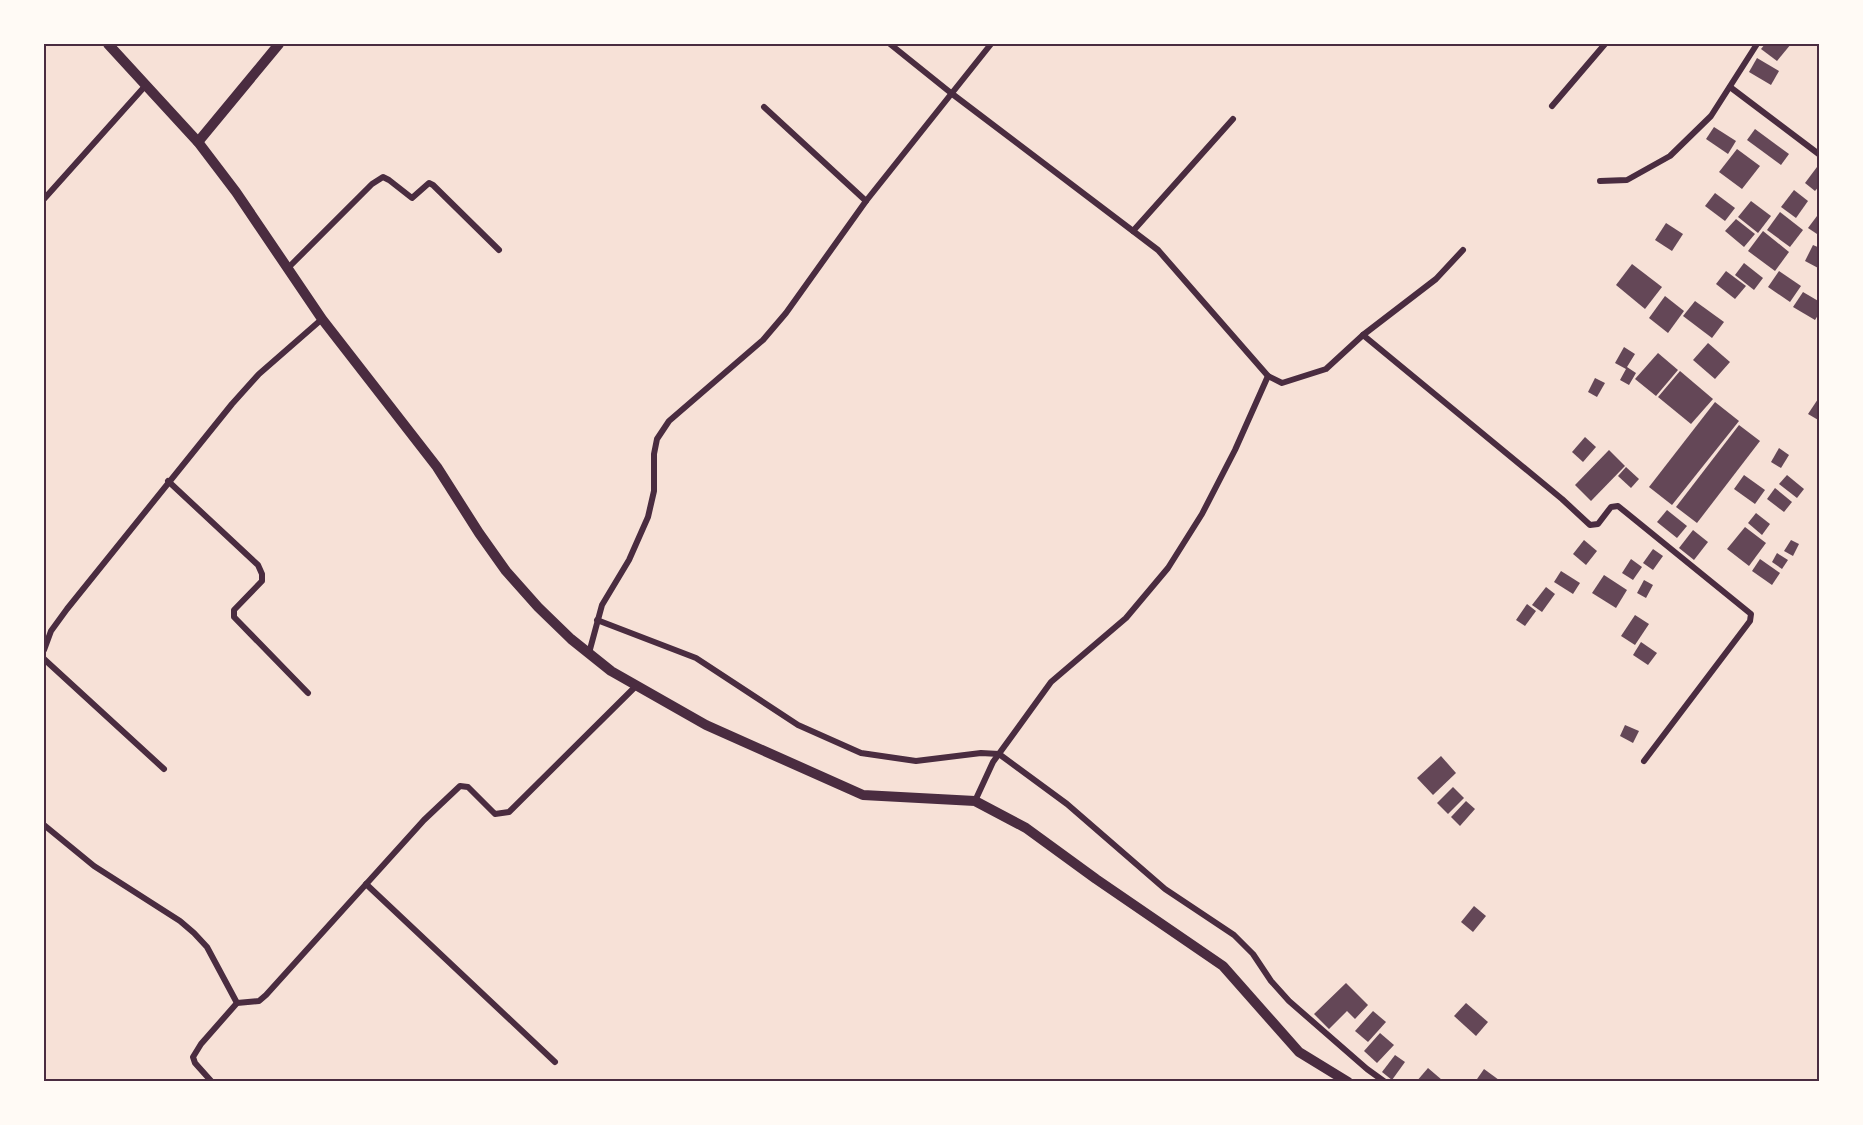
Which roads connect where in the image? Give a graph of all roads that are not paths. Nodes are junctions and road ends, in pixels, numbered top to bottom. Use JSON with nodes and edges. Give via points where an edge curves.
{"nodes":[{"id":1,"x":108,"y":44,"type":"edge"},
{"id":2,"x":279,"y":44,"type":"edge"},
{"id":3,"x":890,"y":44,"type":"edge"},
{"id":4,"x":991,"y":44,"type":"edge"},
{"id":5,"x":1605,"y":44,"type":"edge"},
{"id":6,"x":1758,"y":44,"type":"edge"},
{"id":7,"x":146,"y":85,"type":"junction"},
{"id":8,"x":1730,"y":87,"type":"junction"},
{"id":9,"x":951,"y":93,"type":"junction"},
{"id":10,"x":1552,"y":106,"type":"dead end"},
{"id":11,"x":764,"y":107,"type":"dead end"},
{"id":12,"x":1233,"y":119,"type":"dead end"},
{"id":13,"x":198,"y":142,"type":"junction"},
{"id":14,"x":1820,"y":155,"type":"edge"},
{"id":15,"x":1600,"y":181,"type":"dead end"},
{"id":16,"x":44,"y":199,"type":"edge"},
{"id":17,"x":866,"y":201,"type":"junction"},
{"id":18,"x":1133,"y":231,"type":"junction"},
{"id":19,"x":499,"y":249,"type":"dead end"},
{"id":20,"x":1463,"y":250,"type":"dead end"},
{"id":21,"x":287,"y":268,"type":"junction"},
{"id":22,"x":322,"y":319,"type":"junction"},
{"id":23,"x":1363,"y":335,"type":"junction"},
{"id":24,"x":1268,"y":376,"type":"junction"},
{"id":25,"x":168,"y":481,"type":"junction"},
{"id":26,"x":597,"y":620,"type":"junction"},
{"id":27,"x":44,"y":649,"type":"edge"},
{"id":28,"x":590,"y":653,"type":"junction"},
{"id":29,"x":44,"y":659,"type":"edge"},
{"id":30,"x":636,"y":686,"type":"junction"},
{"id":31,"x":308,"y":693,"type":"dead end"},
{"id":32,"x":999,"y":754,"type":"junction"},
{"id":33,"x":1644,"y":761,"type":"dead end"},
{"id":34,"x":164,"y":769,"type":"dead end"},
{"id":35,"x":975,"y":801,"type":"junction"},
{"id":36,"x":44,"y":825,"type":"edge"},
{"id":37,"x":366,"y":884,"type":"junction"},
{"id":38,"x":237,"y":1003,"type":"junction"},
{"id":39,"x":555,"y":1062,"type":"dead end"},
{"id":40,"x":212,"y":1082,"type":"edge"},
{"id":41,"x":1348,"y":1082,"type":"edge"},
{"id":42,"x":1385,"y":1082,"type":"edge"}],
"edges":[{"from":1,"to":7,"type":"street"},
{"from":2,"to":13,"type":"street"},
{"from":3,"to":9,"type":"street"},
{"from":4,"to":9,"type":"street"},
{"from":5,"to":10,"type":"street"},
{"from":6,"to":8,"type":"street"},
{"from":7,"to":13,"type":"street"},
{"from":7,"to":16,"type":"street"},
{"from":8,"to":14,"type":"street"},
{"from":8,"to":15,"type":"street","via":[[1711,116],[1671,156],[1627,180]]},
{"from":9,"to":17,"type":"street"},
{"from":9,"to":18,"type":"street"},
{"from":11,"to":17,"type":"street"},
{"from":12,"to":18,"type":"street"},
{"from":13,"to":21,"type":"street"},
{"from":17,"to":26,"type":"street","via":[[763,340],[669,421],[657,439],[648,517]]},
{"from":18,"to":24,"type":"street","via":[[1158,250]]},
{"from":19,"to":21,"type":"street","via":[[433,185],[423,186],[412,198],[383,177]]},
{"from":20,"to":23,"type":"street","via":[[1436,279]]},
{"from":21,"to":22,"type":"street"},
{"from":22,"to":25,"type":"street","via":[[260,374]]},
{"from":22,"to":28,"type":"street","via":[[437,468],[506,571],[537,607]]},
{"from":23,"to":24,"type":"street","via":[[1326,369],[1282,383]]},
{"from":23,"to":33,"type":"street","via":[[1590,525],[1598,524],[1611,507],[1618,506],[1751,614],[1750,621]]},
{"from":24,"to":32,"type":"street","via":[[1203,514],[1168,568],[1126,618],[1051,682]]},
{"from":25,"to":27,"type":"street","via":[[67,609]]},
{"from":25,"to":31,"type":"street","via":[[258,565],[262,581],[234,610],[234,617]]},
{"from":26,"to":28,"type":"street"},
{"from":26,"to":32,"type":"street","via":[[696,658],[798,725],[861,753],[916,762]]},
{"from":28,"to":30,"type":"street"},
{"from":29,"to":34,"type":"street"},
{"from":30,"to":35,"type":"street","via":[[706,725],[863,795]]},
{"from":30,"to":37,"type":"street","via":[[509,812],[495,814],[468,787],[460,786]]},
{"from":32,"to":35,"type":"street"},
{"from":32,"to":42,"type":"street","via":[[1066,804],[1165,888],[1234,935],[1289,1001]]},
{"from":35,"to":41,"type":"street","via":[[1026,828],[1223,966],[1299,1052]]},
{"from":36,"to":38,"type":"street","via":[[94,866],[194,933],[207,947]]},
{"from":37,"to":38,"type":"street","via":[[266,995],[259,1001]]},
{"from":37,"to":39,"type":"street"},
{"from":38,"to":40,"type":"street","via":[[193,1057]]}]}
